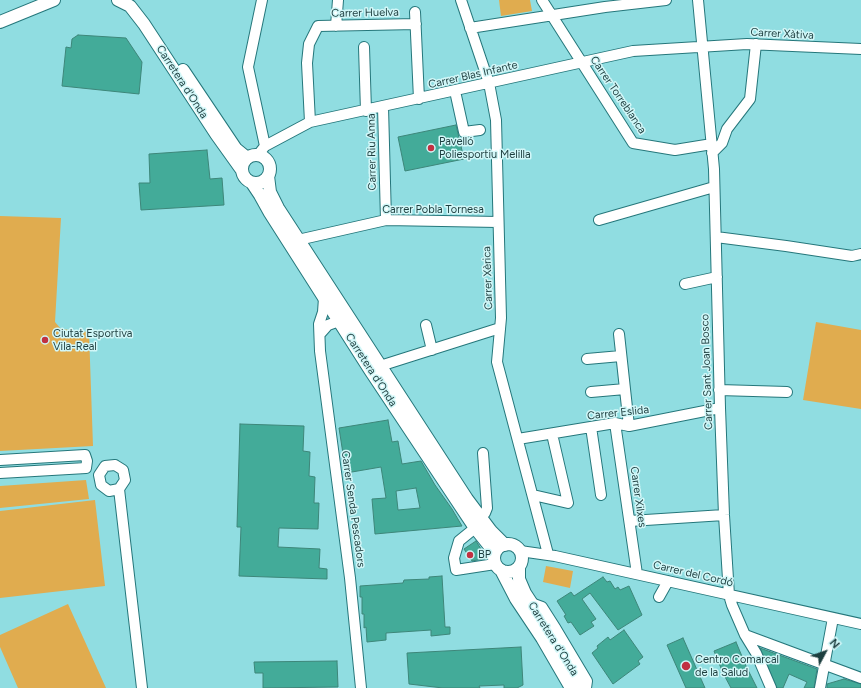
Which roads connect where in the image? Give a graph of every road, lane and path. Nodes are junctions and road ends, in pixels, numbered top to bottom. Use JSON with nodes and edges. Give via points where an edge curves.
{"nodes":[{"id":1,"x":54,"y":0,"type":"edge"},
{"id":2,"x":118,"y":0,"type":"edge"},
{"id":3,"x":134,"y":0,"type":"edge"},
{"id":4,"x":262,"y":0,"type":"edge"},
{"id":5,"x":338,"y":0,"type":"edge"},
{"id":6,"x":461,"y":0,"type":"edge"},
{"id":7,"x":542,"y":0,"type":"edge"},
{"id":8,"x":666,"y":0,"type":"edge"},
{"id":9,"x":698,"y":0,"type":"edge"},
{"id":10,"x":415,"y":12,"type":"dead end"},
{"id":11,"x":552,"y":15,"type":"junction"},
{"id":12,"x":0,"y":22,"type":"edge"},
{"id":13,"x":416,"y":24,"type":"junction"},
{"id":14,"x":336,"y":26,"type":"junction"},
{"id":15,"x":470,"y":28,"type":"junction"},
{"id":16,"x":756,"y":44,"type":"junction"},
{"id":17,"x":702,"y":46,"type":"junction"},
{"id":18,"x":364,"y":47,"type":"dead end"},
{"id":19,"x":861,"y":49,"type":"edge"},
{"id":20,"x":581,"y":63,"type":"junction"},
{"id":21,"x":489,"y":83,"type":"junction"},
{"id":22,"x":455,"y":91,"type":"junction"},
{"id":23,"x":419,"y":99,"type":"junction"},
{"id":24,"x":383,"y":107,"type":"junction"},
{"id":25,"x":366,"y":111,"type":"junction"},
{"id":26,"x":310,"y":122,"type":"junction"},
{"id":27,"x":480,"y":130,"type":"dead end"},
{"id":28,"x":712,"y":148,"type":"junction"},
{"id":29,"x":257,"y":153,"type":"junction"},
{"id":30,"x":241,"y":169,"type":"junction"},
{"id":31,"x":268,"y":176,"type":"junction"},
{"id":32,"x":252,"y":183,"type":"junction"},
{"id":33,"x":714,"y":187,"type":"junction"},
{"id":34,"x":386,"y":220,"type":"junction"},
{"id":35,"x":599,"y":220,"type":"dead end"},
{"id":36,"x":498,"y":222,"type":"junction"},
{"id":37,"x":716,"y":237,"type":"junction"},
{"id":38,"x":298,"y":240,"type":"junction"},
{"id":39,"x":861,"y":254,"type":"edge"},
{"id":40,"x":717,"y":277,"type":"junction"},
{"id":41,"x":686,"y":284,"type":"dead end"},
{"id":42,"x":324,"y":298,"type":"junction"},
{"id":43,"x":339,"y":320,"type":"junction"},
{"id":44,"x":426,"y":325,"type":"dead end"},
{"id":45,"x":500,"y":328,"type":"junction"},
{"id":46,"x":320,"y":334,"type":"junction"},
{"id":47,"x":619,"y":334,"type":"dead end"},
{"id":48,"x":432,"y":350,"type":"junction"},
{"id":49,"x":621,"y":356,"type":"junction"},
{"id":50,"x":587,"y":359,"type":"dead end"},
{"id":51,"x":380,"y":366,"type":"junction"},
{"id":52,"x":625,"y":389,"type":"junction"},
{"id":53,"x":719,"y":390,"type":"junction"},
{"id":54,"x":591,"y":392,"type":"dead end"},
{"id":55,"x":787,"y":392,"type":"dead end"},
{"id":56,"x":720,"y":408,"type":"junction"},
{"id":57,"x":615,"y":423,"type":"junction"},
{"id":58,"x":629,"y":426,"type":"junction"},
{"id":59,"x":591,"y":427,"type":"junction"},
{"id":60,"x":552,"y":434,"type":"junction"},
{"id":61,"x":518,"y":439,"type":"junction"},
{"id":62,"x":483,"y":453,"type":"dead end"},
{"id":63,"x":0,"y":460,"type":"edge"},
{"id":64,"x":87,"y":461,"type":"junction"},
{"id":65,"x":105,"y":466,"type":"junction"},
{"id":66,"x":0,"y":473,"type":"edge"},
{"id":67,"x":119,"y":489,"type":"junction"},
{"id":68,"x":601,"y":494,"type":"dead end"},
{"id":69,"x":533,"y":495,"type":"junction"},
{"id":70,"x":724,"y":515,"type":"junction"},
{"id":71,"x":630,"y":521,"type":"junction"},
{"id":72,"x":478,"y":522,"type":"junction"},
{"id":73,"x":505,"y":544,"type":"junction"},
{"id":74,"x":520,"y":551,"type":"junction"},
{"id":75,"x":548,"y":554,"type":"junction"},
{"id":76,"x":497,"y":562,"type":"junction"},
{"id":77,"x":519,"y":568,"type":"junction"},
{"id":78,"x":637,"y":574,"type":"junction"},
{"id":79,"x":668,"y":581,"type":"junction"},
{"id":80,"x":729,"y":594,"type":"junction"},
{"id":81,"x":659,"y":597,"type":"dead end"},
{"id":82,"x":531,"y":603,"type":"junction"},
{"id":83,"x":833,"y":618,"type":"junction"},
{"id":84,"x":861,"y":624,"type":"edge"},
{"id":85,"x":745,"y":635,"type":"junction"},
{"id":86,"x":825,"y":664,"type":"junction"},
{"id":87,"x":861,"y":678,"type":"edge"},
{"id":88,"x":142,"y":688,"type":"edge"},
{"id":89,"x":361,"y":688,"type":"edge"},
{"id":90,"x":571,"y":688,"type":"edge"},
{"id":91,"x":583,"y":688,"type":"edge"},
{"id":92,"x":586,"y":688,"type":"edge"},
{"id":93,"x":770,"y":688,"type":"edge"},
{"id":94,"x":820,"y":688,"type":"edge"}],
"edges":[{"from":1,"to":12,"type":"main road"},
{"from":2,"to":30,"type":"main road","name":"Carretera d'Onda","via":[[130,6],[144,24]]},
{"from":3,"to":29,"type":"main road","name":"Carretera d'Onda","via":[[236,149]]},
{"from":4,"to":29,"type":"street","via":[[248,68]]},
{"from":5,"to":14,"type":"street"},
{"from":6,"to":15,"type":"street","name":"Carrer Xèrica"},
{"from":7,"to":11,"type":"street","name":"Carrer Torreblanca"},
{"from":8,"to":11,"type":"street"},
{"from":9,"to":17,"type":"street","name":"Carrer Sant Joan Bosco"},
{"from":10,"to":13,"type":"street"},
{"from":11,"to":15,"type":"street"},
{"from":11,"to":20,"type":"street","name":"Carrer Torreblanca"},
{"from":13,"to":14,"type":"street","name":"Carrer Huelva"},
{"from":13,"to":23,"type":"street"},
{"from":14,"to":26,"type":"street","name":"Carrer Huelva","via":[[318,26],[309,44],[307,63]]},
{"from":15,"to":21,"type":"street","name":"Carrer Xèrica"},
{"from":16,"to":17,"type":"street","name":"Carrer Xàtiva"},
{"from":16,"to":19,"type":"street","name":"Carrer Xàtiva"},
{"from":16,"to":28,"type":"street","via":[[750,99],[727,129],[722,143]]},
{"from":17,"to":20,"type":"street","name":"Carrer Blas Infante","via":[[633,51]]},
{"from":17,"to":28,"type":"street","name":"Carrer Sant Joan Bosco"},
{"from":18,"to":25,"type":"street"},
{"from":20,"to":21,"type":"street","name":"Carrer Blas Infante"},
{"from":20,"to":28,"type":"street","name":"Carrer Torreblanca","via":[[633,143],[675,150]]},
{"from":21,"to":22,"type":"street","name":"Carrer Blas Infante"},
{"from":21,"to":36,"type":"street","name":"Carrer Xèrica","via":[[496,120]]},
{"from":22,"to":23,"type":"street","name":"Carrer Blas Infante"},
{"from":22,"to":27,"type":"street","via":[[464,132]]},
{"from":23,"to":24,"type":"street","name":"Carrer Blas Infante"},
{"from":24,"to":25,"type":"street","name":"Carrer Blas Infante"},
{"from":24,"to":34,"type":"street","name":"Carrer Riu Anna"},
{"from":25,"to":26,"type":"street","name":"Carrer Blas Infante"},
{"from":26,"to":29,"type":"street","name":"Carrer Blas Infante"},
{"from":28,"to":33,"type":"street","name":"Carrer Sant Joan Bosco"},
{"from":29,"to":30,"type":"main road","via":[[244,161]]},
{"from":29,"to":31,"type":"main road","via":[[268,163]]},
{"from":30,"to":32,"type":"main road","via":[[244,177]]},
{"from":31,"to":32,"type":"main road","via":[[262,182]]},
{"from":31,"to":38,"type":"main road","name":"Carretera d'Onda","via":[[270,192]]},
{"from":32,"to":42,"type":"main road","name":"Carretera d'Onda"},
{"from":33,"to":35,"type":"street"},
{"from":33,"to":37,"type":"street","name":"Carrer Sant Joan Bosco"},
{"from":34,"to":36,"type":"street","name":"Carrer Pobla Tornesa"},
{"from":34,"to":38,"type":"street","name":"Carrer Pobla Tornesa"},
{"from":36,"to":45,"type":"street","name":"Carrer Xèrica"},
{"from":37,"to":39,"type":"street","via":[[852,256]]},
{"from":37,"to":40,"type":"street","name":"Carrer Sant Joan Bosco"},
{"from":38,"to":51,"type":"main road","name":"Carretera d'Onda"},
{"from":40,"to":41,"type":"street"},
{"from":40,"to":53,"type":"street","name":"Carrer Sant Joan Bosco"},
{"from":42,"to":43,"type":"main road","name":"Carretera d'Onda"},
{"from":42,"to":46,"type":"street","name":"Carrer Senda Pescadors","via":[[319,324]]},
{"from":43,"to":46,"type":"street","via":[[328,324]]},
{"from":43,"to":72,"type":"main road","name":"Carretera d'Onda","via":[[434,466]]},
{"from":44,"to":48,"type":"street"},
{"from":45,"to":48,"type":"street"},
{"from":45,"to":61,"type":"street","name":"Carrer Xèrica","via":[[497,362]]},
{"from":46,"to":89,"type":"street","name":"Carrer Senda Pescadors"},
{"from":47,"to":49,"type":"street"},
{"from":48,"to":51,"type":"street"},
{"from":49,"to":50,"type":"street"},
{"from":49,"to":52,"type":"street"},
{"from":51,"to":72,"type":"main road","name":"Carretera d'Onda"},
{"from":52,"to":54,"type":"street"},
{"from":52,"to":58,"type":"street"},
{"from":53,"to":55,"type":"street"},
{"from":53,"to":56,"type":"street","name":"Carrer Sant Joan Bosco"},
{"from":56,"to":58,"type":"street","name":"Carrer Eslida"},
{"from":56,"to":70,"type":"street","name":"Carrer Sant Joan Bosco"},
{"from":57,"to":58,"type":"street","name":"Carrer Eslida"},
{"from":57,"to":59,"type":"street","name":"Carrer Eslida"},
{"from":57,"to":71,"type":"street","name":"Carrer Xilxes"},
{"from":59,"to":60,"type":"street","name":"Carrer Eslida"},
{"from":59,"to":68,"type":"street"},
{"from":60,"to":61,"type":"street","name":"Carrer Eslida"},
{"from":60,"to":69,"type":"street","via":[[568,503]]},
{"from":61,"to":69,"type":"street","name":"Carrer Xèrica"},
{"from":62,"to":72,"type":"street","via":[[487,508]]},
{"from":63,"to":64,"type":"street","via":[[85,455]]},
{"from":64,"to":65,"type":"street"},
{"from":64,"to":66,"type":"street","via":[[86,468]]},
{"from":65,"to":67,"type":"street","via":[[115,464],[123,470],[125,480]]},
{"from":65,"to":67,"type":"street","via":[[99,475],[101,485],[109,491]]},
{"from":67,"to":88,"type":"street"},
{"from":69,"to":75,"type":"street","name":"Carrer Xèrica"},
{"from":70,"to":71,"type":"street"},
{"from":70,"to":80,"type":"street","name":"Carrer Sant Joan Bosco"},
{"from":71,"to":78,"type":"street","name":"Carrer Xilxes"},
{"from":72,"to":73,"type":"main road","name":"Carretera d'Onda"},
{"from":72,"to":76,"type":"main road","name":"Carretera d'Onda"},
{"from":72,"to":76,"type":"street","via":[[458,542],[454,558],[456,570]]},
{"from":73,"to":74,"type":"main road","via":[[514,545]]},
{"from":73,"to":76,"type":"main road","via":[[498,549]]},
{"from":74,"to":75,"type":"street","name":"Carrer del Cordó"},
{"from":74,"to":77,"type":"main road","via":[[522,559]]},
{"from":75,"to":78,"type":"street","name":"Carrer del Cordó"},
{"from":76,"to":77,"type":"main road","via":[[506,572]]},
{"from":76,"to":90,"type":"main road","name":"Carretera d'Onda","via":[[516,599]]},
{"from":77,"to":82,"type":"main road","name":"Carretera d'Onda","via":[[518,579]]},
{"from":78,"to":79,"type":"street","name":"Carrer del Cordó"},
{"from":79,"to":80,"type":"street","name":"Carrer del Cordó"},
{"from":79,"to":81,"type":"street"},
{"from":80,"to":83,"type":"street","name":"Carrer del Cordó"},
{"from":80,"to":85,"type":"street","name":"Carrer Sant Joan Bosco"},
{"from":82,"to":91,"type":"main road","name":"Carretera d'Onda"},
{"from":82,"to":92,"type":"street","via":[[542,607],[587,681]]},
{"from":83,"to":84,"type":"street","name":"Carrer del Cordó"},
{"from":83,"to":86,"type":"street"},
{"from":85,"to":86,"type":"street"},
{"from":85,"to":93,"type":"street","name":"Carrer Sant Joan Bosco","via":[[756,653]]},
{"from":86,"to":87,"type":"street"},
{"from":86,"to":94,"type":"street"}]}
